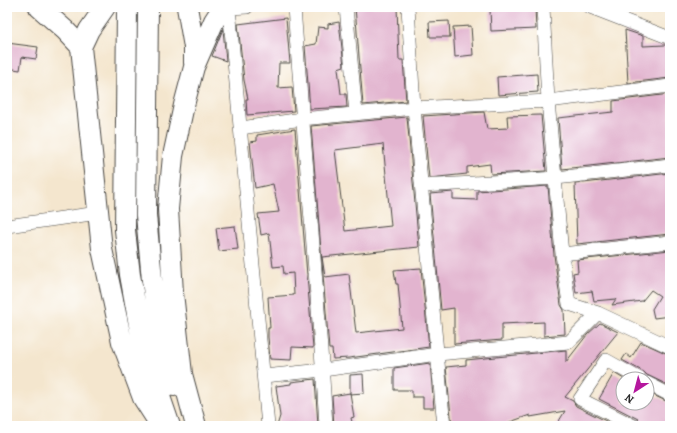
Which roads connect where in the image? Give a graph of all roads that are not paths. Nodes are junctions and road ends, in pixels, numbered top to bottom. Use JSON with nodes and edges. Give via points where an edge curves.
{"nodes":[{"id":1,"x":39,"y":7,"type":"edge"},
{"id":2,"x":105,"y":7,"type":"edge"},
{"id":3,"x":148,"y":7,"type":"edge"},
{"id":4,"x":188,"y":7,"type":"edge"},
{"id":5,"x":223,"y":7,"type":"edge"},
{"id":6,"x":246,"y":7,"type":"edge"},
{"id":7,"x":294,"y":7,"type":"edge"},
{"id":8,"x":346,"y":7,"type":"edge"},
{"id":9,"x":408,"y":7,"type":"edge"},
{"id":10,"x":543,"y":7,"type":"edge"},
{"id":11,"x":590,"y":7,"type":"edge"},
{"id":12,"x":127,"y":16,"type":"edge"},
{"id":13,"x":670,"y":38,"type":"edge"},
{"id":14,"x":81,"y":47,"type":"junction"},
{"id":15,"x":194,"y":68,"type":"junction"},
{"id":16,"x":670,"y":86,"type":"edge"},
{"id":17,"x":548,"y":101,"type":"junction"},
{"id":18,"x":414,"y":108,"type":"junction"},
{"id":19,"x":356,"y":114,"type":"junction"},
{"id":20,"x":302,"y":119,"type":"junction"},
{"id":21,"x":240,"y":128,"type":"junction"},
{"id":22,"x":670,"y":165,"type":"edge"},
{"id":23,"x":556,"y":178,"type":"junction"},
{"id":24,"x":422,"y":186,"type":"junction"},
{"id":25,"x":98,"y":213,"type":"junction"},
{"id":26,"x":7,"y":226,"type":"edge"},
{"id":27,"x":670,"y":242,"type":"edge"},
{"id":28,"x":562,"y":254,"type":"junction"},
{"id":29,"x":598,"y":312,"type":"junction"},
{"id":30,"x":670,"y":347,"type":"edge"},
{"id":31,"x":438,"y":354,"type":"junction"},
{"id":32,"x":323,"y":370,"type":"junction"},
{"id":33,"x":626,"y":371,"type":"edge"},
{"id":34,"x":264,"y":376,"type":"junction"},
{"id":35,"x":655,"y":387,"type":"edge"},
{"id":36,"x":670,"y":395,"type":"edge"},
{"id":37,"x":161,"y":426,"type":"edge"},
{"id":38,"x":170,"y":426,"type":"edge"},
{"id":39,"x":188,"y":426,"type":"edge"},
{"id":40,"x":196,"y":426,"type":"edge"},
{"id":41,"x":268,"y":426,"type":"edge"},
{"id":42,"x":326,"y":426,"type":"edge"},
{"id":43,"x":444,"y":426,"type":"edge"},
{"id":44,"x":634,"y":426,"type":"edge"}],
"edges":[{"from":1,"to":14,"type":"highway"},
{"from":2,"to":14,"type":"highway"},
{"from":3,"to":39,"type":"highway","via":[[146,215],[152,280],[160,337]]},
{"from":4,"to":15,"type":"highway","via":[[194,47]]},
{"from":5,"to":15,"type":"highway","via":[[214,21]]},
{"from":6,"to":21,"type":"street","via":[[229,8]]},
{"from":7,"to":20,"type":"street"},
{"from":8,"to":19,"type":"street"},
{"from":9,"to":18,"type":"street"},
{"from":10,"to":17,"type":"street"},
{"from":11,"to":13,"type":"street"},
{"from":12,"to":38,"type":"highway","via":[[125,230],[142,347]]},
{"from":14,"to":25,"type":"highway"},
{"from":15,"to":40,"type":"highway","via":[[173,156],[168,209],[173,293],[182,374]]},
{"from":16,"to":17,"type":"street"},
{"from":17,"to":18,"type":"street"},
{"from":17,"to":23,"type":"street"},
{"from":18,"to":19,"type":"street"},
{"from":18,"to":24,"type":"street"},
{"from":19,"to":20,"type":"street"},
{"from":20,"to":21,"type":"street"},
{"from":20,"to":32,"type":"street"},
{"from":21,"to":34,"type":"street"},
{"from":22,"to":23,"type":"street"},
{"from":23,"to":24,"type":"street"},
{"from":23,"to":28,"type":"street"},
{"from":24,"to":31,"type":"street"},
{"from":25,"to":26,"type":"street"},
{"from":25,"to":37,"type":"highway","via":[[102,249],[122,342],[143,398]]},
{"from":27,"to":28,"type":"street"},
{"from":28,"to":29,"type":"street","via":[[570,304]]},
{"from":29,"to":30,"type":"street"},
{"from":29,"to":31,"type":"street","via":[[569,342]]},
{"from":31,"to":32,"type":"street"},
{"from":31,"to":43,"type":"street"},
{"from":32,"to":34,"type":"street"},
{"from":32,"to":42,"type":"street"},
{"from":33,"to":44,"type":"street","via":[[606,360],[580,399]]},
{"from":34,"to":41,"type":"street"},
{"from":35,"to":36,"type":"street"}]}
